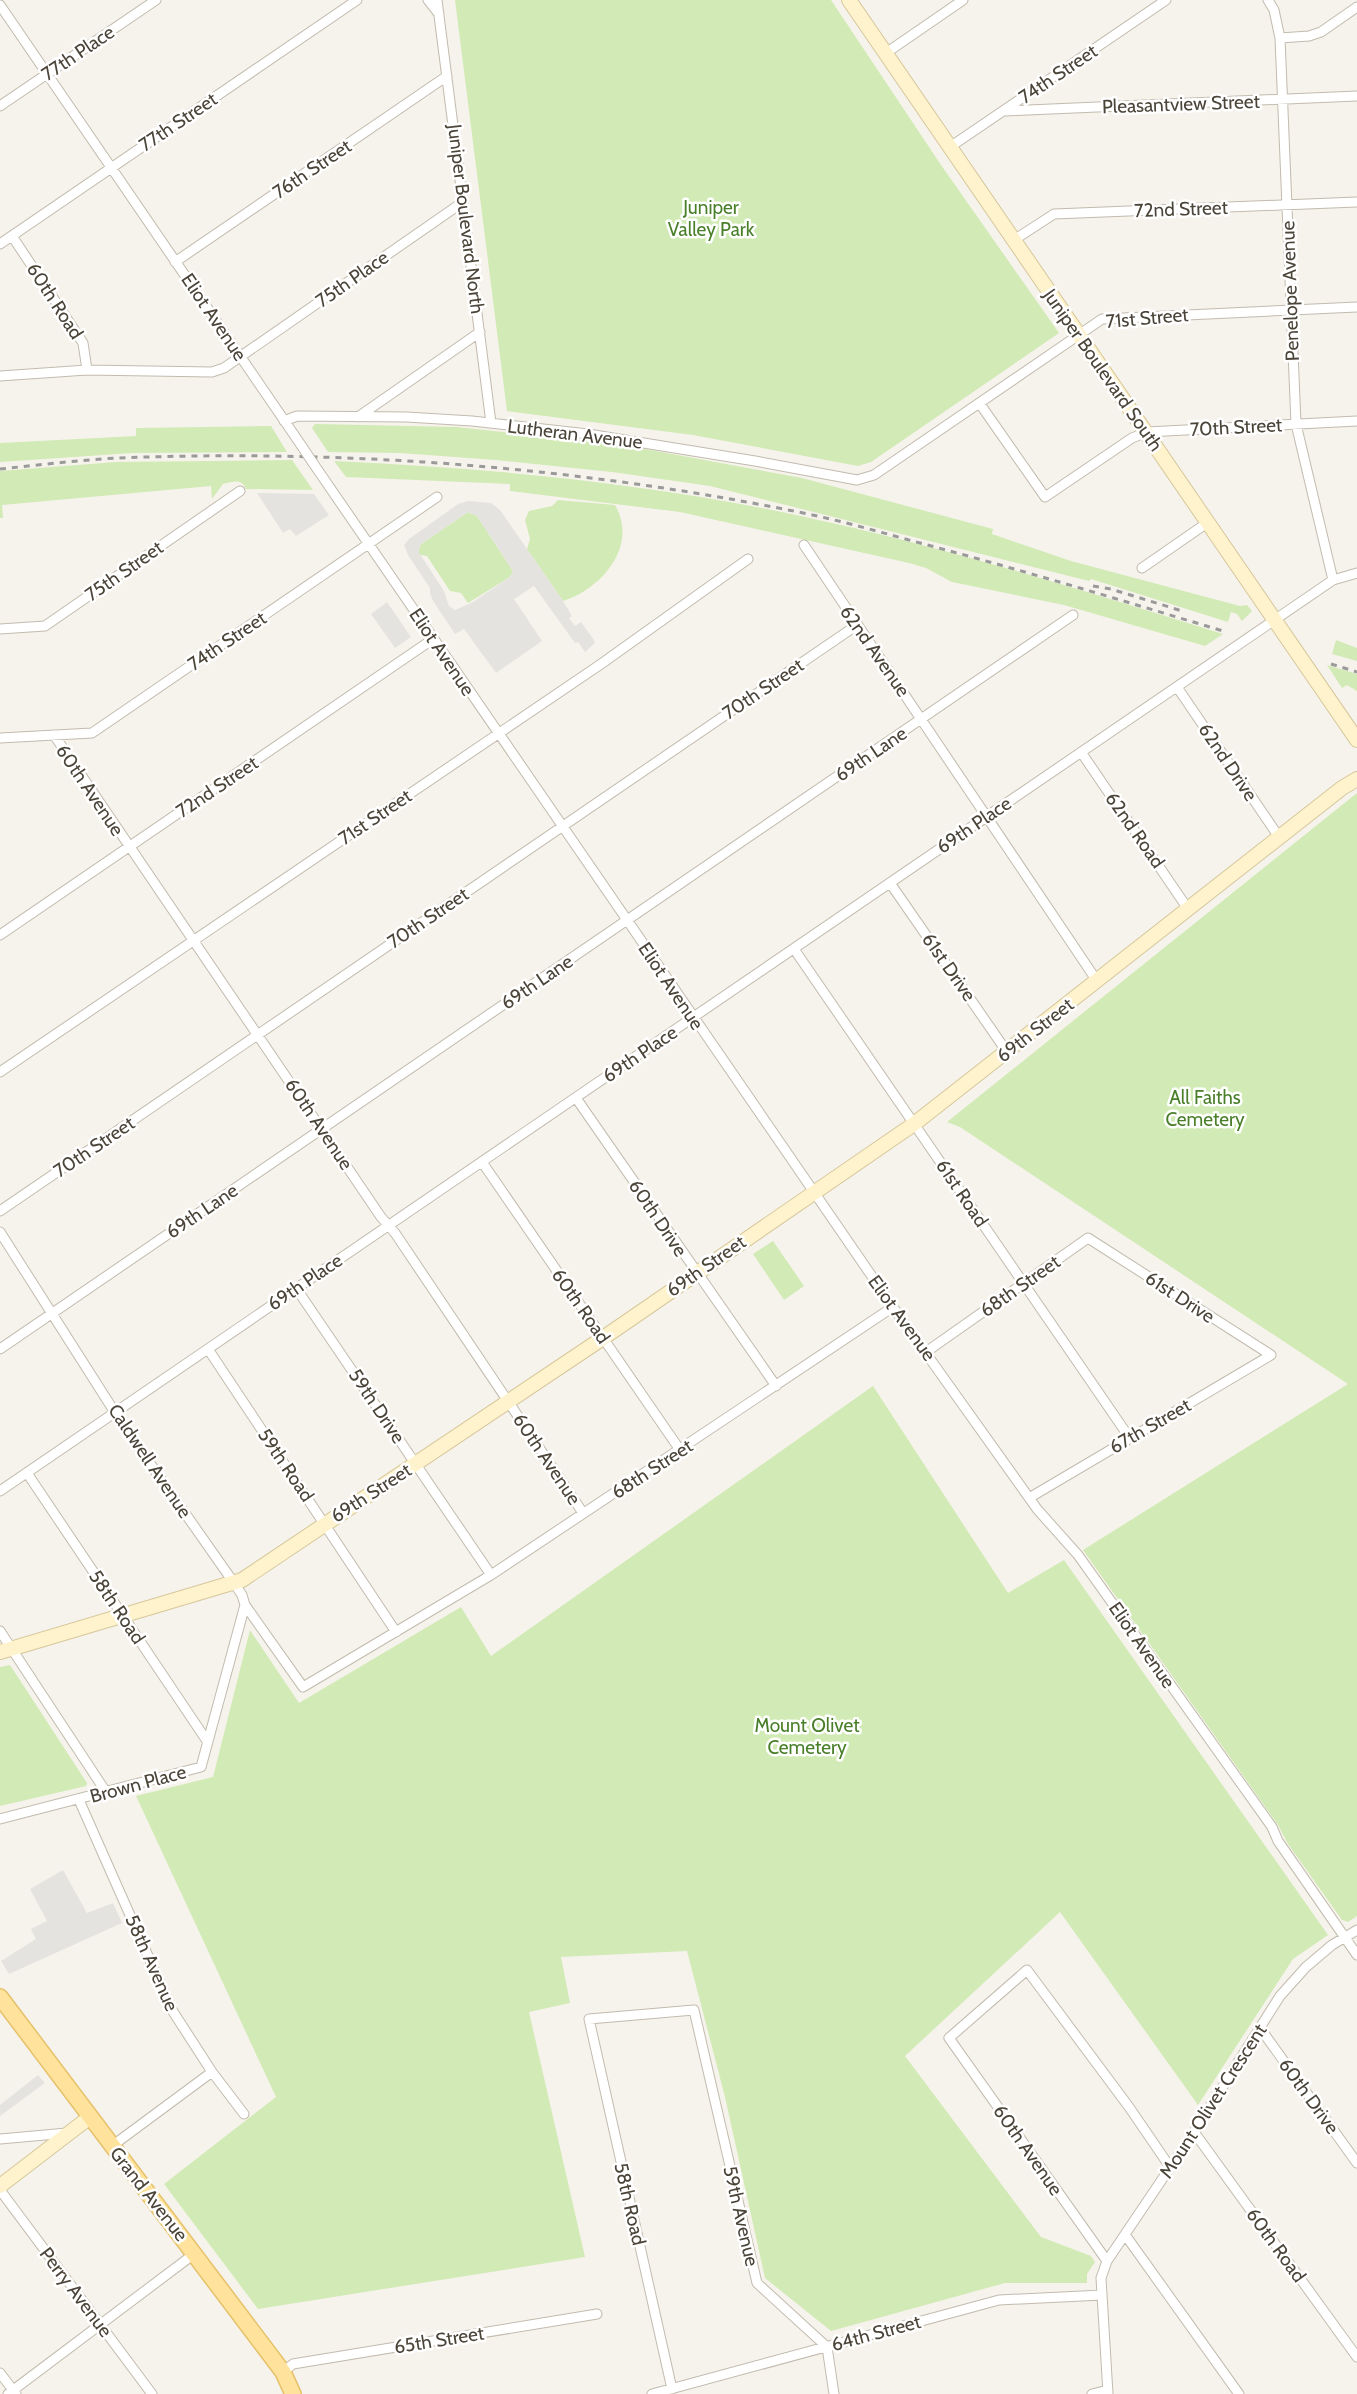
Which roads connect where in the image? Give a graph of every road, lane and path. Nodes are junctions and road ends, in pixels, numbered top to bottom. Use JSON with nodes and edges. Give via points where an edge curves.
{"nodes":[{"id":1,"x":156,"y":0,"type":"edge"},
{"id":2,"x":357,"y":0,"type":"edge"},
{"id":3,"x":428,"y":0,"type":"edge"},
{"id":4,"x":437,"y":0,"type":"edge"},
{"id":5,"x":850,"y":0,"type":"edge"},
{"id":6,"x":963,"y":0,"type":"edge"},
{"id":7,"x":1166,"y":0,"type":"edge"},
{"id":8,"x":1268,"y":0,"type":"edge"},
{"id":9,"x":0,"y":5,"type":"edge"},
{"id":10,"x":1357,"y":7,"type":"edge"},
{"id":11,"x":439,"y":15,"type":"junction"},
{"id":12,"x":1280,"y":38,"type":"junction"},
{"id":13,"x":886,"y":53,"type":"junction"},
{"id":14,"x":47,"y":74,"type":"junction"},
{"id":15,"x":447,"y":76,"type":"junction"},
{"id":16,"x":1357,"y":96,"type":"edge"},
{"id":17,"x":1283,"y":99,"type":"junction"},
{"id":18,"x":0,"y":106,"type":"edge"},
{"id":19,"x":1004,"y":111,"type":"junction"},
{"id":20,"x":950,"y":147,"type":"junction"},
{"id":21,"x":111,"y":168,"type":"junction"},
{"id":22,"x":463,"y":202,"type":"junction"},
{"id":23,"x":1357,"y":202,"type":"edge"},
{"id":24,"x":1287,"y":204,"type":"junction"},
{"id":25,"x":12,"y":236,"type":"junction"},
{"id":26,"x":1014,"y":240,"type":"junction"},
{"id":27,"x":0,"y":244,"type":"edge"},
{"id":28,"x":175,"y":262,"type":"junction"},
{"id":29,"x":1357,"y":307,"type":"edge"},
{"id":30,"x":1292,"y":310,"type":"junction"},
{"id":31,"x":480,"y":332,"type":"junction"},
{"id":32,"x":1079,"y":335,"type":"junction"},
{"id":33,"x":240,"y":356,"type":"junction"},
{"id":34,"x":87,"y":370,"type":"junction"},
{"id":35,"x":0,"y":376,"type":"edge"},
{"id":36,"x":980,"y":404,"type":"junction"},
{"id":37,"x":357,"y":417,"type":"junction"},
{"id":38,"x":1357,"y":420,"type":"edge"},
{"id":39,"x":284,"y":421,"type":"junction"},
{"id":40,"x":491,"y":423,"type":"junction"},
{"id":41,"x":1296,"y":424,"type":"junction"},
{"id":42,"x":1147,"y":432,"type":"junction"},
{"id":43,"x":865,"y":479,"type":"joint"},
{"id":44,"x":240,"y":491,"type":"dead end"},
{"id":45,"x":437,"y":497,"type":"dead end"},
{"id":46,"x":1208,"y":523,"type":"junction"},
{"id":47,"x":369,"y":545,"type":"junction"},
{"id":48,"x":804,"y":545,"type":"dead end"},
{"id":49,"x":748,"y":559,"type":"dead end"},
{"id":50,"x":1142,"y":568,"type":"dead end"},
{"id":51,"x":1357,"y":573,"type":"edge"},
{"id":52,"x":1333,"y":580,"type":"junction"},
{"id":53,"x":1073,"y":615,"type":"dead end"},
{"id":54,"x":1274,"y":620,"type":"junction"},
{"id":55,"x":856,"y":625,"type":"junction"},
{"id":56,"x":0,"y":629,"type":"edge"},
{"id":57,"x":433,"y":639,"type":"junction"},
{"id":58,"x":1177,"y":687,"type":"junction"},
{"id":59,"x":922,"y":719,"type":"junction"},
{"id":60,"x":498,"y":733,"type":"junction"},
{"id":61,"x":54,"y":735,"type":"junction"},
{"id":62,"x":0,"y":738,"type":"edge"},
{"id":63,"x":1357,"y":740,"type":"edge"},
{"id":64,"x":1081,"y":752,"type":"junction"},
{"id":65,"x":1357,"y":779,"type":"edge"},
{"id":66,"x":987,"y":816,"type":"junction"},
{"id":67,"x":562,"y":827,"type":"junction"},
{"id":68,"x":1279,"y":837,"type":"junction"},
{"id":69,"x":129,"y":847,"type":"junction"},
{"id":70,"x":890,"y":883,"type":"junction"},
{"id":71,"x":1188,"y":909,"type":"junction"},
{"id":72,"x":626,"y":921,"type":"junction"},
{"id":73,"x":0,"y":935,"type":"edge"},
{"id":74,"x":193,"y":941,"type":"junction"},
{"id":75,"x":794,"y":948,"type":"junction"},
{"id":76,"x":1097,"y":981,"type":"junction"},
{"id":77,"x":693,"y":1018,"type":"junction"},
{"id":78,"x":258,"y":1034,"type":"junction"},
{"id":79,"x":1007,"y":1052,"type":"junction"},
{"id":80,"x":0,"y":1072,"type":"edge"},
{"id":81,"x":576,"y":1098,"type":"junction"},
{"id":82,"x":914,"y":1124,"type":"junction"},
{"id":83,"x":322,"y":1129,"type":"junction"},
{"id":84,"x":482,"y":1162,"type":"junction"},
{"id":85,"x":813,"y":1192,"type":"junction"},
{"id":86,"x":0,"y":1211,"type":"edge"},
{"id":87,"x":389,"y":1226,"type":"junction"},
{"id":88,"x":0,"y":1232,"type":"edge"},
{"id":89,"x":1088,"y":1238,"type":"joint"},
{"id":90,"x":696,"y":1274,"type":"junction"},
{"id":91,"x":1024,"y":1284,"type":"junction"},
{"id":92,"x":296,"y":1288,"type":"junction"},
{"id":93,"x":893,"y":1306,"type":"junction"},
{"id":94,"x":51,"y":1314,"type":"junction"},
{"id":95,"x":603,"y":1338,"type":"junction"},
{"id":96,"x":0,"y":1349,"type":"edge"},
{"id":97,"x":208,"y":1349,"type":"junction"},
{"id":98,"x":926,"y":1352,"type":"junction"},
{"id":99,"x":1271,"y":1355,"type":"joint"},
{"id":100,"x":776,"y":1386,"type":"junction"},
{"id":101,"x":508,"y":1402,"type":"junction"},
{"id":102,"x":116,"y":1412,"type":"junction"},
{"id":103,"x":1129,"y":1437,"type":"junction"},
{"id":104,"x":680,"y":1450,"type":"junction"},
{"id":105,"x":416,"y":1463,"type":"junction"},
{"id":106,"x":26,"y":1473,"type":"junction"},
{"id":107,"x":0,"y":1491,"type":"edge"},
{"id":108,"x":1029,"y":1498,"type":"junction"},
{"id":109,"x":583,"y":1513,"type":"junction"},
{"id":110,"x":325,"y":1523,"type":"junction"},
{"id":111,"x":491,"y":1575,"type":"junction"},
{"id":112,"x":234,"y":1583,"type":"junction"},
{"id":113,"x":245,"y":1605,"type":"junction"},
{"id":114,"x":123,"y":1616,"type":"junction"},
{"id":115,"x":0,"y":1631,"type":"edge"},
{"id":116,"x":396,"y":1632,"type":"junction"},
{"id":117,"x":6,"y":1650,"type":"edge"},
{"id":118,"x":304,"y":1687,"type":"joint"},
{"id":119,"x":207,"y":1741,"type":"junction"},
{"id":120,"x":106,"y":1792,"type":"junction"},
{"id":121,"x":79,"y":1800,"type":"junction"},
{"id":122,"x":0,"y":1819,"type":"edge"},
{"id":123,"x":1357,"y":1930,"type":"edge"},
{"id":124,"x":1344,"y":1938,"type":"junction"},
{"id":125,"x":1357,"y":1956,"type":"edge"},
{"id":126,"x":0,"y":1997,"type":"edge"},
{"id":127,"x":694,"y":2010,"type":"joint"},
{"id":128,"x":1260,"y":2028,"type":"junction"},
{"id":129,"x":212,"y":2072,"type":"junction"},
{"id":130,"x":244,"y":2114,"type":"dead end"},
{"id":131,"x":90,"y":2117,"type":"junction"},
{"id":132,"x":1194,"y":2132,"type":"junction"},
{"id":133,"x":69,"y":2133,"type":"junction"},
{"id":134,"x":0,"y":2139,"type":"edge"},
{"id":135,"x":112,"y":2146,"type":"junction"},
{"id":136,"x":1357,"y":2163,"type":"edge"},
{"id":137,"x":1170,"y":2167,"type":"junction"},
{"id":138,"x":0,"y":2186,"type":"edge"},
{"id":139,"x":0,"y":2190,"type":"edge"},
{"id":140,"x":1126,"y":2236,"type":"junction"},
{"id":141,"x":194,"y":2254,"type":"junction"},
{"id":142,"x":1107,"y":2262,"type":"junction"},
{"id":143,"x":1102,"y":2295,"type":"junction"},
{"id":144,"x":597,"y":2314,"type":"dead end"},
{"id":145,"x":100,"y":2324,"type":"junction"},
{"id":146,"x":826,"y":2347,"type":"junction"},
{"id":147,"x":1357,"y":2358,"type":"edge"},
{"id":148,"x":283,"y":2372,"type":"junction"},
{"id":149,"x":0,"y":2373,"type":"edge"},
{"id":150,"x":672,"y":2389,"type":"junction"},
{"id":151,"x":1108,"y":2392,"type":"edge"},
{"id":152,"x":12,"y":2393,"type":"edge"},
{"id":153,"x":152,"y":2394,"type":"edge"},
{"id":154,"x":293,"y":2394,"type":"edge"},
{"id":155,"x":303,"y":2394,"type":"edge"},
{"id":156,"x":652,"y":2394,"type":"edge"},
{"id":157,"x":834,"y":2394,"type":"edge"},
{"id":158,"x":1092,"y":2394,"type":"edge"},
{"id":159,"x":1239,"y":2394,"type":"edge"}],
"edges":[{"from":1,"to":14,"type":"street","name":"77th Place"},
{"from":2,"to":21,"type":"street","name":"77th Street"},
{"from":3,"to":11,"type":"street","name":"Juniper Boulevard North"},
{"from":4,"to":11,"type":"street","name":"Juniper Boulevard North"},
{"from":5,"to":13,"type":"main road","name":"Juniper Boulevard South"},
{"from":6,"to":13,"type":"street"},
{"from":7,"to":19,"type":"street","name":"74th Street"},
{"from":8,"to":12,"type":"street","name":"Penelope Avenue","via":[[1274,10]]},
{"from":9,"to":14,"type":"street","name":"Eliot Avenue"},
{"from":10,"to":12,"type":"street","via":[[1320,32]]},
{"from":11,"to":15,"type":"street","name":"Juniper Boulevard North"},
{"from":12,"to":17,"type":"street","name":"Penelope Avenue"},
{"from":13,"to":20,"type":"main road","name":"Juniper Boulevard South"},
{"from":14,"to":18,"type":"street","name":"77th Place"},
{"from":14,"to":21,"type":"street","name":"Eliot Avenue"},
{"from":15,"to":22,"type":"street","name":"Juniper Boulevard North"},
{"from":15,"to":28,"type":"street","name":"76th Street"},
{"from":16,"to":17,"type":"street","name":"Pleasantview Street"},
{"from":17,"to":19,"type":"street","name":"Pleasantview Street"},
{"from":17,"to":24,"type":"street","name":"Penelope Avenue"},
{"from":19,"to":20,"type":"street","name":"74th Street"},
{"from":20,"to":26,"type":"main road","name":"Juniper Boulevard South"},
{"from":21,"to":25,"type":"street","name":"77th Street"},
{"from":21,"to":28,"type":"street","name":"Eliot Avenue"},
{"from":22,"to":31,"type":"street","name":"Juniper Boulevard North"},
{"from":22,"to":33,"type":"street","name":"75th Place"},
{"from":23,"to":24,"type":"street","name":"72nd Street"},
{"from":24,"to":26,"type":"street","name":"72nd Street","via":[[1054,214]]},
{"from":24,"to":30,"type":"street","name":"Penelope Avenue"},
{"from":25,"to":27,"type":"street","name":"77th Street"},
{"from":25,"to":34,"type":"street","name":"60th Road","via":[[83,343]]},
{"from":26,"to":32,"type":"main road","name":"Juniper Boulevard South"},
{"from":28,"to":33,"type":"street","name":"Eliot Avenue"},
{"from":29,"to":30,"type":"street","name":"71st Street"},
{"from":30,"to":32,"type":"street","name":"71st Street","via":[[1102,318]]},
{"from":30,"to":41,"type":"street","name":"Penelope Avenue"},
{"from":31,"to":37,"type":"street"},
{"from":31,"to":40,"type":"street","name":"Juniper Boulevard North"},
{"from":32,"to":36,"type":"street","name":"71st Street"},
{"from":32,"to":42,"type":"main road","name":"Juniper Boulevard South"},
{"from":33,"to":34,"type":"street","via":[[212,372]]},
{"from":33,"to":39,"type":"street","name":"Eliot Avenue"},
{"from":34,"to":35,"type":"street"},
{"from":36,"to":42,"type":"street","name":"70th Street","via":[[1045,497],[1132,438]]},
{"from":36,"to":43,"type":"street","name":"71st Street"},
{"from":37,"to":39,"type":"street","name":"Lutheran Avenue","via":[[297,416]]},
{"from":37,"to":40,"type":"street","name":"Lutheran Avenue"},
{"from":38,"to":41,"type":"street","name":"70th Street"},
{"from":39,"to":47,"type":"street","name":"Eliot Avenue","bridge":true},
{"from":40,"to":43,"type":"street","name":"Lutheran Avenue","via":[[626,439],[848,480]]},
{"from":41,"to":42,"type":"street","name":"70th Street"},
{"from":41,"to":52,"type":"street","name":"Penelope Avenue"},
{"from":42,"to":46,"type":"main road","name":"Juniper Boulevard South"},
{"from":44,"to":56,"type":"street","name":"75th Street","via":[[45,626]]},
{"from":45,"to":47,"type":"street","name":"74th Street"},
{"from":46,"to":50,"type":"street"},
{"from":46,"to":54,"type":"main road","name":"Juniper Boulevard South"},
{"from":47,"to":57,"type":"street","name":"Eliot Avenue"},
{"from":47,"to":61,"type":"street","name":"74th Street","via":[[92,733]]},
{"from":48,"to":55,"type":"street","name":"62nd Avenue"},
{"from":49,"to":60,"type":"street","name":"71st Street"},
{"from":51,"to":52,"type":"street","name":"69th Place"},
{"from":52,"to":54,"type":"street","name":"69th Place"},
{"from":53,"to":59,"type":"street","name":"69th Lane"},
{"from":54,"to":58,"type":"street","name":"69th Place"},
{"from":54,"to":63,"type":"main road","name":"Juniper Boulevard South"},
{"from":55,"to":59,"type":"street","name":"62nd Avenue"},
{"from":55,"to":67,"type":"street","name":"70th Street"},
{"from":57,"to":60,"type":"street","name":"Eliot Avenue"},
{"from":57,"to":69,"type":"street","name":"72nd Street"},
{"from":58,"to":64,"type":"street","name":"69th Place"},
{"from":58,"to":68,"type":"street","name":"62nd Drive"},
{"from":59,"to":66,"type":"street","name":"62nd Avenue"},
{"from":59,"to":72,"type":"street","name":"69th Lane"},
{"from":60,"to":67,"type":"street","name":"Eliot Avenue"},
{"from":60,"to":74,"type":"street","name":"71st Street"},
{"from":61,"to":62,"type":"street","name":"74th Street"},
{"from":61,"to":69,"type":"street","name":"60th Avenue"},
{"from":64,"to":66,"type":"street","name":"69th Place"},
{"from":64,"to":71,"type":"street","name":"62nd Road"},
{"from":65,"to":68,"type":"main road","name":"69th Street"},
{"from":66,"to":70,"type":"street","name":"69th Place"},
{"from":66,"to":76,"type":"street","name":"62nd Avenue"},
{"from":67,"to":72,"type":"street","name":"Eliot Avenue"},
{"from":67,"to":78,"type":"street","name":"70th Street"},
{"from":68,"to":71,"type":"main road","name":"69th Street"},
{"from":69,"to":73,"type":"street","name":"72nd Street"},
{"from":69,"to":74,"type":"street","name":"60th Avenue"},
{"from":70,"to":75,"type":"street","name":"69th Place"},
{"from":70,"to":79,"type":"street","name":"61st Drive"},
{"from":71,"to":76,"type":"main road","name":"69th Street"},
{"from":72,"to":77,"type":"street","name":"Eliot Avenue"},
{"from":72,"to":83,"type":"street","name":"69th Lane"},
{"from":74,"to":78,"type":"street","name":"60th Avenue"},
{"from":74,"to":80,"type":"street","name":"71st Street"},
{"from":75,"to":77,"type":"street","name":"69th Place"},
{"from":75,"to":82,"type":"street","name":"61st Road"},
{"from":76,"to":79,"type":"main road","name":"69th Street"},
{"from":77,"to":81,"type":"street","name":"69th Place"},
{"from":77,"to":85,"type":"street","name":"Eliot Avenue"},
{"from":78,"to":83,"type":"street","name":"60th Avenue"},
{"from":78,"to":86,"type":"street","name":"70th Street"},
{"from":79,"to":82,"type":"main road","name":"69th Street"},
{"from":81,"to":84,"type":"street","name":"69th Place"},
{"from":81,"to":90,"type":"street","name":"60th Drive"},
{"from":82,"to":85,"type":"main road","name":"69th Street"},
{"from":82,"to":91,"type":"street","name":"61st Road"},
{"from":83,"to":87,"type":"street","name":"60th Avenue"},
{"from":83,"to":94,"type":"street","name":"69th Lane"},
{"from":84,"to":87,"type":"street","name":"69th Place"},
{"from":84,"to":95,"type":"street","name":"60th Road"},
{"from":85,"to":90,"type":"main road","name":"69th Street"},
{"from":85,"to":93,"type":"street","name":"Eliot Avenue"},
{"from":87,"to":92,"type":"street","name":"69th Place"},
{"from":87,"to":101,"type":"street","name":"60th Avenue"},
{"from":88,"to":94,"type":"street","name":"Caldwell Avenue"},
{"from":89,"to":91,"type":"street","name":"68th Street"},
{"from":89,"to":99,"type":"street","name":"61st Drive"},
{"from":90,"to":95,"type":"main road","name":"69th Street"},
{"from":90,"to":100,"type":"street","name":"60th Drive"},
{"from":91,"to":98,"type":"street","name":"68th Street"},
{"from":91,"to":103,"type":"street","name":"61st Road"},
{"from":92,"to":97,"type":"street","name":"69th Place"},
{"from":92,"to":105,"type":"street","name":"59th Drive"},
{"from":93,"to":98,"type":"street","name":"Eliot Avenue"},
{"from":93,"to":100,"type":"street","name":"68th Street"},
{"from":94,"to":96,"type":"street","name":"69th Lane"},
{"from":94,"to":102,"type":"street","name":"Caldwell Avenue"},
{"from":95,"to":101,"type":"main road","name":"69th Street"},
{"from":95,"to":104,"type":"street","name":"60th Road"},
{"from":97,"to":102,"type":"street","name":"69th Place"},
{"from":97,"to":110,"type":"street","name":"59th Road"},
{"from":98,"to":108,"type":"street","name":"Eliot Avenue"},
{"from":99,"to":103,"type":"street","name":"67th Street"},
{"from":100,"to":104,"type":"street","name":"68th Street"},
{"from":101,"to":105,"type":"main road","name":"69th Street"},
{"from":101,"to":109,"type":"street","name":"60th Avenue"},
{"from":102,"to":106,"type":"street","name":"69th Place"},
{"from":102,"to":112,"type":"street","name":"Caldwell Avenue"},
{"from":103,"to":108,"type":"street","name":"67th Street"},
{"from":104,"to":109,"type":"street","name":"68th Street"},
{"from":105,"to":110,"type":"main road","name":"69th Street"},
{"from":105,"to":111,"type":"street","name":"59th Drive"},
{"from":106,"to":107,"type":"street","name":"69th Place"},
{"from":106,"to":114,"type":"street","name":"58th Road"},
{"from":108,"to":124,"type":"street","name":"Eliot Avenue","via":[[1078,1555],[1272,1827],[1278,1841]]},
{"from":109,"to":111,"type":"street","name":"68th Street"},
{"from":110,"to":112,"type":"main road","name":"69th Street"},
{"from":110,"to":116,"type":"street","name":"59th Road"},
{"from":111,"to":116,"type":"street","name":"68th Street"},
{"from":112,"to":113,"type":"street","name":"Caldwell Avenue"},
{"from":112,"to":114,"type":"main road","name":"69th Street"},
{"from":113,"to":118,"type":"street","name":"Caldwell Avenue"},
{"from":113,"to":119,"type":"street","name":"Brown Place"},
{"from":114,"to":117,"type":"main road","name":"69th Street"},
{"from":114,"to":119,"type":"street","name":"58th Road"},
{"from":115,"to":117,"type":"street"},
{"from":116,"to":118,"type":"street","name":"68th Street"},
{"from":117,"to":120,"type":"street"},
{"from":119,"to":120,"type":"street","name":"Brown Place","via":[[201,1767]]},
{"from":120,"to":121,"type":"street","name":"Brown Place"},
{"from":121,"to":122,"type":"street","name":"Brown Place"},
{"from":121,"to":129,"type":"street","name":"58th Avenue","via":[[172,2010]]},
{"from":123,"to":124,"type":"street","name":"Mount Olivet Crescent"},
{"from":124,"to":125,"type":"street","name":"Eliot Avenue"},
{"from":124,"to":128,"type":"street","name":"Mount Olivet Crescent","via":[[1295,1978]]},
{"from":126,"to":131,"type":"main road","name":"Grand Avenue"},
{"from":127,"to":146,"type":"street","name":"59th Avenue","via":[[757,2283]]},
{"from":127,"to":150,"type":"street","name":"58th Road","via":[[589,2019]]},
{"from":128,"to":132,"type":"street","name":"Mount Olivet Crescent"},
{"from":128,"to":136,"type":"street","name":"60th Drive"},
{"from":129,"to":130,"type":"street","name":"58th Avenue"},
{"from":129,"to":135,"type":"street"},
{"from":131,"to":133,"type":"main road"},
{"from":131,"to":135,"type":"main road","name":"Grand Avenue"},
{"from":132,"to":137,"type":"street","name":"Mount Olivet Crescent"},
{"from":132,"to":147,"type":"street","name":"60th Road"},
{"from":133,"to":134,"type":"street"},
{"from":133,"to":138,"type":"main road"},
{"from":135,"to":141,"type":"main road","name":"Grand Avenue"},
{"from":137,"to":140,"type":"street","name":"Mount Olivet Crescent"},
{"from":137,"to":142,"type":"street","name":"60th Avenue","via":[[1027,1970],[949,2038]]},
{"from":139,"to":145,"type":"street","name":"Perry Avenue"},
{"from":140,"to":142,"type":"street","name":"Mount Olivet Crescent"},
{"from":140,"to":159,"type":"street"},
{"from":141,"to":145,"type":"street"},
{"from":141,"to":148,"type":"main road","name":"Grand Avenue"},
{"from":142,"to":143,"type":"street","name":"Mount Olivet Crescent","via":[[1101,2278]]},
{"from":143,"to":146,"type":"street","name":"64th Street","via":[[999,2300]]},
{"from":143,"to":151,"type":"street"},
{"from":144,"to":148,"type":"street","name":"65th Street","via":[[293,2364]]},
{"from":145,"to":152,"type":"street"},
{"from":145,"to":153,"type":"street","name":"Perry Avenue"},
{"from":146,"to":150,"type":"street","name":"64th Street"},
{"from":146,"to":157,"type":"street"},
{"from":148,"to":154,"type":"main road","name":"Grand Avenue"},
{"from":148,"to":155,"type":"main road"},
{"from":149,"to":152,"type":"street"},
{"from":150,"to":156,"type":"street","name":"64th Street"},
{"from":151,"to":158,"type":"street"}]}
